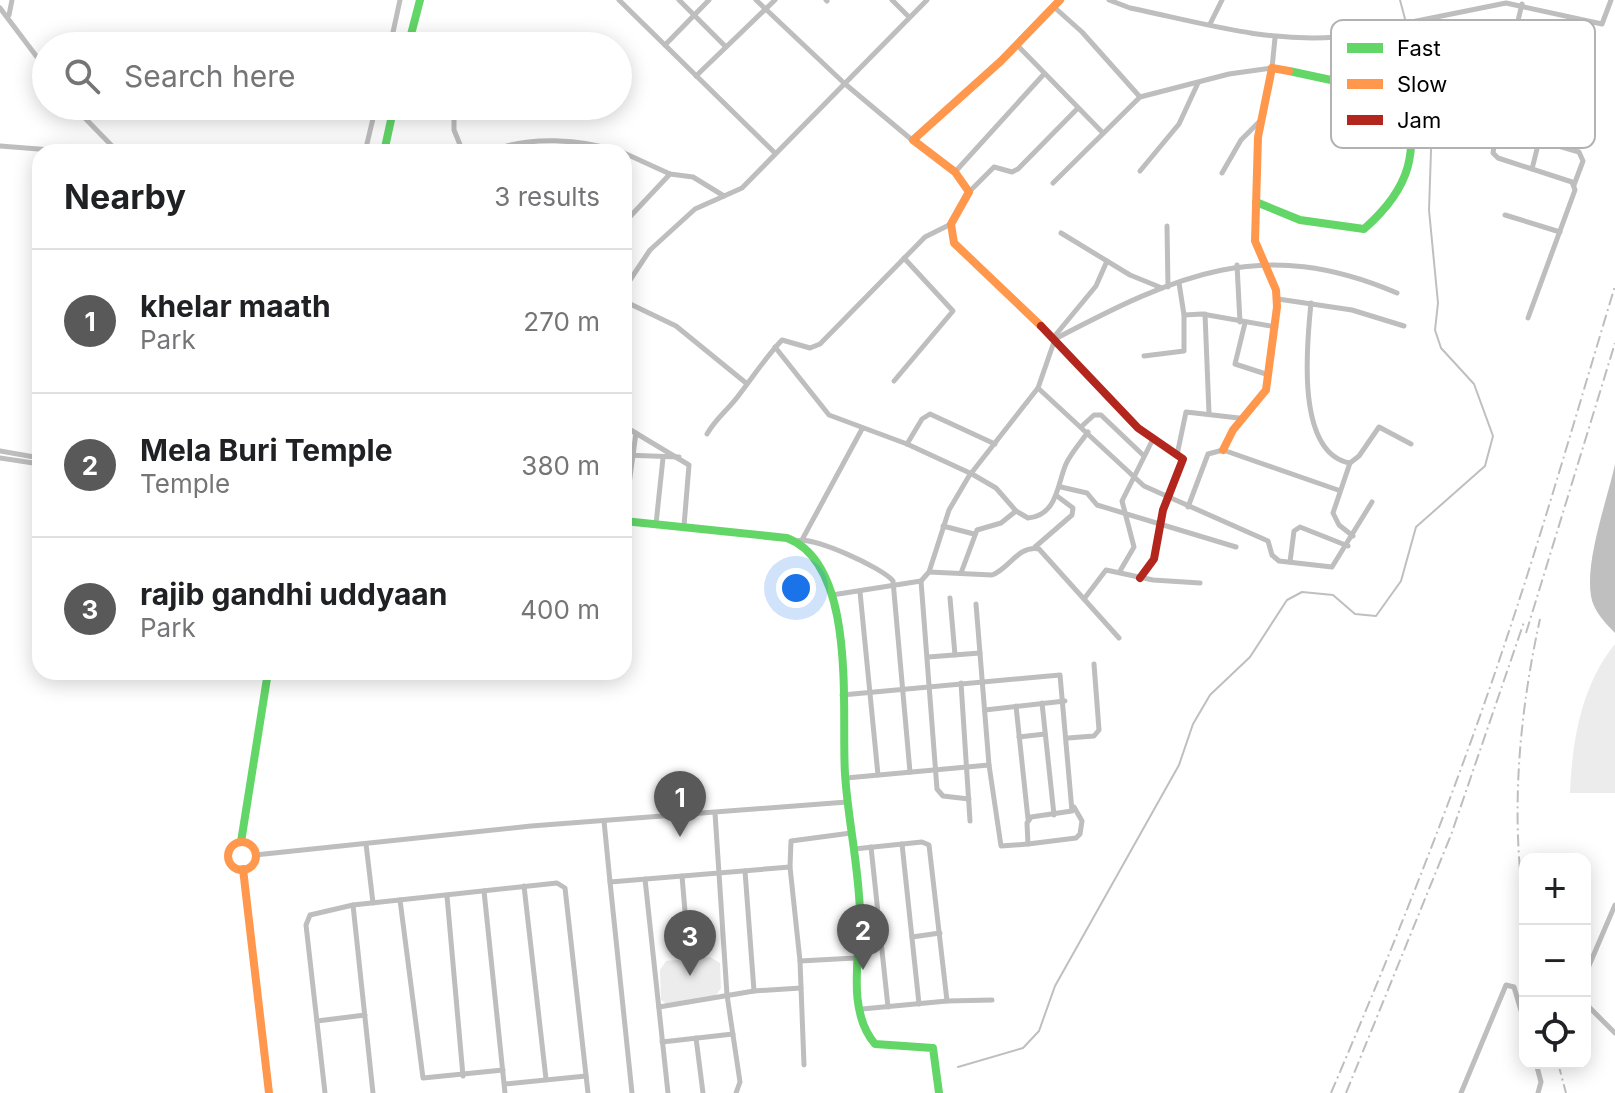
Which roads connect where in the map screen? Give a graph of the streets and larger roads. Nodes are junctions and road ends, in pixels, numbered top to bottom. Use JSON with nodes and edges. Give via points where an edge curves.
{"nodes":[{"id":1,"x":12,"y":0,"type":"edge"},
{"id":2,"x":400,"y":0,"type":"edge"},
{"id":3,"x":420,"y":0,"type":"edge"},
{"id":4,"x":619,"y":0,"type":"edge"},
{"id":5,"x":679,"y":0,"type":"edge"},
{"id":6,"x":709,"y":0,"type":"edge"},
{"id":7,"x":756,"y":0,"type":"edge"},
{"id":8,"x":775,"y":0,"type":"edge"},
{"id":9,"x":892,"y":0,"type":"edge"},
{"id":10,"x":927,"y":0,"type":"edge"},
{"id":11,"x":1109,"y":0,"type":"edge"},
{"id":12,"x":1222,"y":0,"type":"edge"},
{"id":13,"x":1611,"y":0,"type":"edge"},
{"id":14,"x":1057,"y":3,"type":"edge"},
{"id":15,"x":1522,"y":4,"type":"junction"},
{"id":16,"x":0,"y":8,"type":"edge"},
{"id":17,"x":766,"y":9,"type":"junction"},
{"id":18,"x":9,"y":15,"type":"junction"},
{"id":19,"x":694,"y":16,"type":"junction"},
{"id":20,"x":909,"y":17,"type":"junction"},
{"id":21,"x":1418,"y":20,"type":"edge"},
{"id":22,"x":1518,"y":20,"type":"edge"},
{"id":23,"x":1586,"y":20,"type":"edge"},
{"id":24,"x":1595,"y":22,"type":"edge"},
{"id":25,"x":1210,"y":24,"type":"junction"},
{"id":26,"x":393,"y":32,"type":"edge"},
{"id":27,"x":412,"y":32,"type":"edge"},
{"id":28,"x":1331,"y":37,"type":"edge"},
{"id":29,"x":1275,"y":38,"type":"junction"},
{"id":30,"x":665,"y":45,"type":"junction"},
{"id":31,"x":1017,"y":45,"type":"junction"},
{"id":32,"x":726,"y":47,"type":"junction"},
{"id":33,"x":32,"y":49,"type":"edge"},
{"id":34,"x":1272,"y":68,"type":"junction"},
{"id":35,"x":1044,"y":74,"type":"junction"},
{"id":36,"x":696,"y":76,"type":"junction"},
{"id":37,"x":1331,"y":80,"type":"edge"},
{"id":38,"x":844,"y":83,"type":"junction"},
{"id":39,"x":1198,"y":83,"type":"junction"},
{"id":40,"x":1140,"y":97,"type":"junction"},
{"id":41,"x":1077,"y":109,"type":"junction"},
{"id":42,"x":87,"y":120,"type":"edge"},
{"id":43,"x":373,"y":120,"type":"edge"},
{"id":44,"x":391,"y":120,"type":"edge"},
{"id":45,"x":454,"y":120,"type":"edge"},
{"id":46,"x":1260,"y":122,"type":"junction"},
{"id":47,"x":1103,"y":133,"type":"junction"},
{"id":48,"x":913,"y":140,"type":"junction"},
{"id":49,"x":110,"y":144,"type":"edge"},
{"id":50,"x":367,"y":144,"type":"edge"},
{"id":51,"x":386,"y":144,"type":"edge"},
{"id":52,"x":460,"y":144,"type":"edge"},
{"id":53,"x":519,"y":144,"type":"edge"},
{"id":54,"x":570,"y":144,"type":"edge"},
{"id":55,"x":0,"y":146,"type":"edge"},
{"id":56,"x":32,"y":148,"type":"edge"},
{"id":57,"x":1411,"y":148,"type":"edge"},
{"id":58,"x":1494,"y":148,"type":"edge"},
{"id":59,"x":1537,"y":148,"type":"edge"},
{"id":60,"x":1559,"y":148,"type":"edge"},
{"id":61,"x":775,"y":153,"type":"junction"},
{"id":62,"x":632,"y":157,"type":"edge"},
{"id":63,"x":1532,"y":169,"type":"junction"},
{"id":64,"x":1140,"y":171,"type":"dead end"},
{"id":65,"x":955,"y":172,"type":"junction"},
{"id":66,"x":1222,"y":173,"type":"dead end"},
{"id":67,"x":670,"y":174,"type":"junction"},
{"id":68,"x":1053,"y":183,"type":"dead end"},
{"id":69,"x":1574,"y":185,"type":"junction"},
{"id":70,"x":969,"y":192,"type":"junction"},
{"id":71,"x":725,"y":196,"type":"junction"},
{"id":72,"x":1256,"y":202,"type":"junction"},
{"id":73,"x":632,"y":214,"type":"edge"},
{"id":74,"x":1505,"y":215,"type":"dead end"},
{"id":75,"x":951,"y":224,"type":"junction"},
{"id":76,"x":1167,"y":226,"type":"dead end"},
{"id":77,"x":1560,"y":232,"type":"junction"},
{"id":78,"x":1061,"y":233,"type":"dead end"},
{"id":79,"x":904,"y":258,"type":"junction"},
{"id":80,"x":1107,"y":261,"type":"junction"},
{"id":81,"x":1262,"y":263,"type":"junction"},
{"id":82,"x":1237,"y":265,"type":"junction"},
{"id":83,"x":632,"y":277,"type":"edge"},
{"id":84,"x":1179,"y":283,"type":"junction"},
{"id":85,"x":1166,"y":288,"type":"junction"},
{"id":86,"x":1397,"y":293,"type":"dead end"},
{"id":87,"x":1277,"y":299,"type":"junction"},
{"id":88,"x":1311,"y":303,"type":"junction"},
{"id":89,"x":632,"y":305,"type":"edge"},
{"id":90,"x":1205,"y":314,"type":"junction"},
{"id":91,"x":1184,"y":315,"type":"junction"},
{"id":92,"x":1528,"y":318,"type":"dead end"},
{"id":93,"x":1243,"y":322,"type":"junction"},
{"id":94,"x":1404,"y":326,"type":"dead end"},
{"id":95,"x":1277,"y":327,"type":"junction"},
{"id":96,"x":1054,"y":338,"type":"junction"},
{"id":97,"x":775,"y":347,"type":"junction"},
{"id":98,"x":1144,"y":356,"type":"dead end"},
{"id":99,"x":1270,"y":376,"type":"junction"},
{"id":100,"x":894,"y":381,"type":"dead end"},
{"id":101,"x":746,"y":383,"type":"junction"},
{"id":102,"x":1038,"y":388,"type":"junction"},
{"id":103,"x":1209,"y":413,"type":"junction"},
{"id":104,"x":1239,"y":418,"type":"junction"},
{"id":105,"x":1082,"y":427,"type":"junction"},
{"id":106,"x":862,"y":429,"type":"junction"},
{"id":107,"x":632,"y":431,"type":"edge"},
{"id":108,"x":1088,"y":432,"type":"junction"},
{"id":109,"x":636,"y":433,"type":"junction"},
{"id":110,"x":707,"y":434,"type":"dead end"},
{"id":111,"x":1152,"y":441,"type":"junction"},
{"id":112,"x":907,"y":444,"type":"junction"},
{"id":113,"x":1411,"y":444,"type":"dead end"},
{"id":114,"x":996,"y":445,"type":"junction"},
{"id":115,"x":1223,"y":450,"type":"junction"},
{"id":116,"x":0,"y":451,"type":"edge"},
{"id":117,"x":1143,"y":455,"type":"junction"},
{"id":118,"x":1177,"y":455,"type":"junction"},
{"id":119,"x":632,"y":456,"type":"joint"},
{"id":120,"x":32,"y":457,"type":"edge"},
{"id":121,"x":680,"y":457,"type":"junction"},
{"id":122,"x":0,"y":458,"type":"edge"},
{"id":123,"x":663,"y":458,"type":"junction"},
{"id":124,"x":32,"y":463,"type":"edge"},
{"id":125,"x":1350,"y":463,"type":"junction"},
{"id":126,"x":972,"y":474,"type":"junction"},
{"id":127,"x":1131,"y":477,"type":"junction"},
{"id":128,"x":1061,"y":487,"type":"junction"},
{"id":129,"x":1338,"y":490,"type":"junction"},
{"id":130,"x":1057,"y":496,"type":"junction"},
{"id":131,"x":1168,"y":498,"type":"junction"},
{"id":132,"x":1372,"y":502,"type":"dead end"},
{"id":133,"x":1188,"y":507,"type":"junction"},
{"id":134,"x":1016,"y":511,"type":"junction"},
{"id":135,"x":1122,"y":512,"type":"junction"},
{"id":136,"x":1160,"y":521,"type":"junction"},
{"id":137,"x":632,"y":522,"type":"edge"},
{"id":138,"x":656,"y":524,"type":"junction"},
{"id":139,"x":684,"y":526,"type":"junction"},
{"id":140,"x":943,"y":526,"type":"junction"},
{"id":141,"x":974,"y":534,"type":"junction"},
{"id":142,"x":1353,"y":536,"type":"junction"},
{"id":143,"x":800,"y":539,"type":"junction"},
{"id":144,"x":1348,"y":546,"type":"junction"},
{"id":145,"x":1034,"y":547,"type":"junction"},
{"id":146,"x":1236,"y":547,"type":"dead end"},
{"id":147,"x":1290,"y":562,"type":"junction"},
{"id":148,"x":1120,"y":571,"type":"junction"},
{"id":149,"x":929,"y":572,"type":"junction"},
{"id":150,"x":961,"y":573,"type":"junction"},
{"id":151,"x":1140,"y":578,"type":"junction"},
{"id":152,"x":921,"y":581,"type":"junction"},
{"id":153,"x":1200,"y":583,"type":"dead end"},
{"id":154,"x":895,"y":588,"type":"junction"},
{"id":155,"x":860,"y":592,"type":"junction"},
{"id":156,"x":832,"y":595,"type":"junction"},
{"id":157,"x":950,"y":598,"type":"dead end"},
{"id":158,"x":1084,"y":599,"type":"junction"},
{"id":159,"x":976,"y":604,"type":"dead end"},
{"id":160,"x":1119,"y":638,"type":"dead end"},
{"id":161,"x":980,"y":653,"type":"junction"},
{"id":162,"x":955,"y":655,"type":"junction"},
{"id":163,"x":928,"y":657,"type":"junction"},
{"id":164,"x":1094,"y":664,"type":"dead end"},
{"id":165,"x":267,"y":680,"type":"edge"},
{"id":166,"x":982,"y":681,"type":"junction"},
{"id":167,"x":961,"y":683,"type":"junction"},
{"id":168,"x":930,"y":687,"type":"junction"},
{"id":169,"x":905,"y":689,"type":"junction"},
{"id":170,"x":870,"y":692,"type":"junction"},
{"id":171,"x":841,"y":695,"type":"junction"},
{"id":172,"x":1065,"y":701,"type":"junction"},
{"id":173,"x":1042,"y":703,"type":"junction"},
{"id":174,"x":1016,"y":706,"type":"junction"},
{"id":175,"x":985,"y":710,"type":"junction"},
{"id":176,"x":1045,"y":734,"type":"junction"},
{"id":177,"x":1019,"y":737,"type":"junction"},
{"id":178,"x":1068,"y":738,"type":"junction"},
{"id":179,"x":989,"y":765,"type":"junction"},
{"id":180,"x":966,"y":767,"type":"junction"},
{"id":181,"x":936,"y":770,"type":"junction"},
{"id":182,"x":910,"y":772,"type":"junction"},
{"id":183,"x":878,"y":775,"type":"junction"},
{"id":184,"x":845,"y":778,"type":"junction"},
{"id":185,"x":969,"y":799,"type":"junction"},
{"id":186,"x":847,"y":802,"type":"junction"},
{"id":187,"x":1073,"y":806,"type":"junction"},
{"id":188,"x":715,"y":813,"type":"junction"},
{"id":189,"x":1054,"y":815,"type":"junction"},
{"id":190,"x":1028,"y":819,"type":"junction"},
{"id":191,"x":604,"y":821,"type":"junction"},
{"id":192,"x":970,"y":821,"type":"dead end"},
{"id":193,"x":851,"y":833,"type":"junction"},
{"id":194,"x":241,"y":842,"type":"junction"},
{"id":195,"x":366,"y":844,"type":"junction"},
{"id":196,"x":902,"y":844,"type":"junction"},
{"id":197,"x":1028,"y":844,"type":"junction"},
{"id":198,"x":871,"y":847,"type":"junction"},
{"id":199,"x":853,"y":849,"type":"junction"},
{"id":200,"x":255,"y":855,"type":"junction"},
{"id":201,"x":790,"y":867,"type":"junction"},
{"id":202,"x":243,"y":869,"type":"junction"},
{"id":203,"x":745,"y":871,"type":"junction"},
{"id":204,"x":718,"y":873,"type":"junction"},
{"id":205,"x":682,"y":876,"type":"junction"},
{"id":206,"x":645,"y":879,"type":"junction"},
{"id":207,"x":610,"y":882,"type":"junction"},
{"id":208,"x":524,"y":886,"type":"junction"},
{"id":209,"x":484,"y":891,"type":"junction"},
{"id":210,"x":447,"y":896,"type":"junction"},
{"id":211,"x":400,"y":900,"type":"junction"},
{"id":212,"x":373,"y":903,"type":"junction"},
{"id":213,"x":353,"y":905,"type":"junction"},
{"id":214,"x":1615,"y":905,"type":"edge"},
{"id":215,"x":940,"y":933,"type":"junction"},
{"id":216,"x":912,"y":937,"type":"junction"},
{"id":217,"x":688,"y":947,"type":"dead end"},
{"id":218,"x":855,"y":958,"type":"junction"},
{"id":219,"x":800,"y":961,"type":"junction"},
{"id":220,"x":1591,"y":961,"type":"edge"},
{"id":221,"x":801,"y":988,"type":"junction"},
{"id":222,"x":754,"y":991,"type":"junction"},
{"id":223,"x":727,"y":995,"type":"junction"},
{"id":224,"x":992,"y":1000,"type":"dead end"},
{"id":225,"x":947,"y":1001,"type":"junction"},
{"id":226,"x":919,"y":1004,"type":"junction"},
{"id":227,"x":1519,"y":1004,"type":"edge"},
{"id":228,"x":659,"y":1007,"type":"junction"},
{"id":229,"x":888,"y":1007,"type":"junction"},
{"id":230,"x":862,"y":1009,"type":"junction"},
{"id":231,"x":1591,"y":1009,"type":"edge"},
{"id":232,"x":365,"y":1015,"type":"junction"},
{"id":233,"x":317,"y":1021,"type":"junction"},
{"id":234,"x":1615,"y":1033,"type":"edge"},
{"id":235,"x":733,"y":1034,"type":"junction"},
{"id":236,"x":696,"y":1038,"type":"junction"},
{"id":237,"x":662,"y":1042,"type":"junction"},
{"id":238,"x":804,"y":1065,"type":"dead end"},
{"id":239,"x":1538,"y":1069,"type":"edge"},
{"id":240,"x":503,"y":1070,"type":"junction"},
{"id":241,"x":463,"y":1076,"type":"junction"},
{"id":242,"x":586,"y":1076,"type":"junction"},
{"id":243,"x":546,"y":1079,"type":"junction"},
{"id":244,"x":505,"y":1084,"type":"junction"},
{"id":245,"x":939,"y":1090,"type":"edge"},
{"id":246,"x":269,"y":1093,"type":"edge"},
{"id":247,"x":325,"y":1093,"type":"edge"},
{"id":248,"x":373,"y":1093,"type":"edge"},
{"id":249,"x":505,"y":1093,"type":"edge"},
{"id":250,"x":588,"y":1093,"type":"edge"},
{"id":251,"x":632,"y":1093,"type":"edge"},
{"id":252,"x":668,"y":1093,"type":"edge"},
{"id":253,"x":703,"y":1093,"type":"edge"},
{"id":254,"x":736,"y":1093,"type":"edge"},
{"id":255,"x":1461,"y":1093,"type":"edge"},
{"id":256,"x":1538,"y":1093,"type":"edge"}],
"edges":[{"from":1,"to":18,"type":"street"},
{"from":2,"to":26,"type":"street"},
{"from":3,"to":27,"type":"street"},
{"from":4,"to":30,"type":"street"},
{"from":5,"to":19,"type":"street"},
{"from":6,"to":19,"type":"street"},
{"from":7,"to":17,"type":"street"},
{"from":8,"to":17,"type":"street"},
{"from":9,"to":20,"type":"street"},
{"from":10,"to":20,"type":"street"},
{"from":11,"to":25,"type":"street"},
{"from":12,"to":25,"type":"street"},
{"from":13,"to":24,"type":"street","via":[[1602,24]]},
{"from":14,"to":31,"type":"street"},
{"from":14,"to":40,"type":"street"},
{"from":15,"to":21,"type":"street","via":[[1487,5]]},
{"from":15,"to":22,"type":"street"},
{"from":15,"to":23,"type":"street"},
{"from":16,"to":18,"type":"street"},
{"from":17,"to":32,"type":"street"},
{"from":17,"to":38,"type":"street"},
{"from":18,"to":33,"type":"street"},
{"from":19,"to":30,"type":"street"},
{"from":19,"to":32,"type":"street"},
{"from":20,"to":38,"type":"street"},
{"from":25,"to":29,"type":"street"},
{"from":28,"to":29,"type":"street"},
{"from":29,"to":34,"type":"street"},
{"from":30,"to":36,"type":"street"},
{"from":31,"to":35,"type":"street"},
{"from":31,"to":48,"type":"street"},
{"from":32,"to":36,"type":"street"},
{"from":34,"to":37,"type":"street"},
{"from":34,"to":39,"type":"street"},
{"from":34,"to":46,"type":"street"},
{"from":35,"to":41,"type":"street"},
{"from":35,"to":65,"type":"street"},
{"from":36,"to":61,"type":"street"},
{"from":38,"to":48,"type":"street"},
{"from":38,"to":61,"type":"street"},
{"from":39,"to":40,"type":"street"},
{"from":39,"to":64,"type":"street","via":[[1179,124]]},
{"from":40,"to":47,"type":"street"},
{"from":41,"to":47,"type":"street"},
{"from":41,"to":70,"type":"street","via":[[1018,169],[994,167]]},
{"from":42,"to":49,"type":"street"},
{"from":43,"to":50,"type":"street"},
{"from":44,"to":51,"type":"street"},
{"from":45,"to":52,"type":"street"},
{"from":46,"to":66,"type":"street","via":[[1241,140]]},
{"from":46,"to":72,"type":"street"},
{"from":47,"to":68,"type":"street"},
{"from":48,"to":65,"type":"street"},
{"from":53,"to":54,"type":"street"},
{"from":55,"to":56,"type":"street"},
{"from":57,"to":72,"type":"street","via":[[1401,193],[1387,212],[1361,231],[1300,220]]},
{"from":58,"to":63,"type":"street","via":[[1493,153]]},
{"from":59,"to":63,"type":"street"},
{"from":60,"to":69,"type":"street","via":[[1582,156]]},
{"from":61,"to":71,"type":"street","via":[[742,188]]},
{"from":62,"to":67,"type":"street"},
{"from":63,"to":69,"type":"street"},
{"from":65,"to":70,"type":"street"},
{"from":67,"to":71,"type":"street","via":[[693,177]]},
{"from":67,"to":73,"type":"street"},
{"from":69,"to":77,"type":"street"},
{"from":70,"to":75,"type":"street"},
{"from":71,"to":83,"type":"street","via":[[695,209],[672,229]]},
{"from":72,"to":81,"type":"street","via":[[1255,241]]},
{"from":74,"to":77,"type":"street"},
{"from":75,"to":79,"type":"street","via":[[925,237]]},
{"from":75,"to":96,"type":"street","via":[[954,243]]},
{"from":76,"to":85,"type":"street"},
{"from":77,"to":92,"type":"street"},
{"from":78,"to":80,"type":"street"},
{"from":79,"to":97,"type":"street","via":[[820,344],[798,347],[784,339]]},
{"from":79,"to":100,"type":"street","via":[[953,311]]},
{"from":80,"to":85,"type":"street"},
{"from":80,"to":96,"type":"street","via":[[1096,286]]},
{"from":81,"to":82,"type":"street"},
{"from":81,"to":86,"type":"street","via":[[1337,271]]},
{"from":81,"to":87,"type":"street"},
{"from":82,"to":84,"type":"street"},
{"from":82,"to":93,"type":"street"},
{"from":84,"to":85,"type":"street"},
{"from":84,"to":91,"type":"street"},
{"from":85,"to":96,"type":"street"},
{"from":87,"to":88,"type":"street"},
{"from":87,"to":95,"type":"street"},
{"from":88,"to":94,"type":"street"},
{"from":88,"to":125,"type":"street","via":[[1305,354],[1314,429],[1326,448]]},
{"from":89,"to":101,"type":"street","via":[[676,326]]},
{"from":90,"to":91,"type":"street"},
{"from":90,"to":93,"type":"street"},
{"from":90,"to":103,"type":"street"},
{"from":91,"to":98,"type":"street","via":[[1184,351]]},
{"from":93,"to":95,"type":"street"},
{"from":93,"to":99,"type":"street","via":[[1235,364]]},
{"from":95,"to":99,"type":"street"},
{"from":96,"to":102,"type":"street"},
{"from":96,"to":111,"type":"street"},
{"from":97,"to":101,"type":"street"},
{"from":97,"to":106,"type":"street","via":[[829,415]]},
{"from":99,"to":104,"type":"street","via":[[1261,400]]},
{"from":101,"to":110,"type":"street"},
{"from":102,"to":105,"type":"street"},
{"from":102,"to":114,"type":"street"},
{"from":103,"to":104,"type":"street"},
{"from":103,"to":118,"type":"street","via":[[1186,412]]},
{"from":104,"to":115,"type":"street"},
{"from":105,"to":108,"type":"street"},
{"from":105,"to":117,"type":"street","via":[[1101,415]]},
{"from":106,"to":112,"type":"street"},
{"from":106,"to":143,"type":"street"},
{"from":107,"to":109,"type":"street"},
{"from":108,"to":127,"type":"street"},
{"from":108,"to":128,"type":"street","via":[[1065,465]]},
{"from":109,"to":119,"type":"street"},
{"from":109,"to":121,"type":"street"},
{"from":111,"to":117,"type":"street"},
{"from":111,"to":118,"type":"street"},
{"from":112,"to":114,"type":"street","via":[[930,414]]},
{"from":112,"to":126,"type":"street"},
{"from":113,"to":125,"type":"street","via":[[1379,427]]},
{"from":114,"to":126,"type":"street"},
{"from":115,"to":129,"type":"street"},
{"from":115,"to":133,"type":"street","via":[[1208,454]]},
{"from":116,"to":120,"type":"street"},
{"from":117,"to":127,"type":"street"},
{"from":118,"to":131,"type":"street","via":[[1183,464]]},
{"from":119,"to":123,"type":"street"},
{"from":121,"to":123,"type":"street"},
{"from":121,"to":139,"type":"street","via":[[690,471]]},
{"from":122,"to":124,"type":"street"},
{"from":123,"to":138,"type":"street"},
{"from":125,"to":129,"type":"street"},
{"from":126,"to":134,"type":"street","via":[[996,488]]},
{"from":126,"to":140,"type":"street"},
{"from":127,"to":131,"type":"street"},
{"from":127,"to":135,"type":"street"},
{"from":128,"to":130,"type":"street"},
{"from":128,"to":135,"type":"street","via":[[1083,491],[1097,505]]},
{"from":129,"to":142,"type":"street","via":[[1334,519]]},
{"from":130,"to":134,"type":"street","via":[[1035,517]]},
{"from":130,"to":145,"type":"street","via":[[1071,505],[1072,515]]},
{"from":131,"to":133,"type":"street"},
{"from":131,"to":136,"type":"street"},
{"from":132,"to":142,"type":"street"},
{"from":133,"to":147,"type":"street","via":[[1268,541],[1275,559]]},
{"from":134,"to":141,"type":"street"},
{"from":135,"to":136,"type":"street"},
{"from":135,"to":148,"type":"street","via":[[1134,547]]},
{"from":136,"to":146,"type":"street"},
{"from":136,"to":151,"type":"street","via":[[1154,559]]},
{"from":137,"to":138,"type":"street"},
{"from":138,"to":139,"type":"street"},
{"from":139,"to":143,"type":"street"},
{"from":140,"to":141,"type":"street"},
{"from":140,"to":149,"type":"street"},
{"from":141,"to":150,"type":"street"},
{"from":142,"to":144,"type":"street"},
{"from":143,"to":154,"type":"street","via":[[889,576]]},
{"from":143,"to":156,"type":"street","via":[[818,561]]},
{"from":144,"to":147,"type":"street","via":[[1332,567]]},
{"from":144,"to":147,"type":"street","via":[[1300,527],[1294,531]]},
{"from":145,"to":150,"type":"street","via":[[997,574]]},
{"from":145,"to":158,"type":"street"},
{"from":148,"to":151,"type":"street"},
{"from":148,"to":158,"type":"street","via":[[1103,573]]},
{"from":149,"to":150,"type":"street"},
{"from":149,"to":152,"type":"street"},
{"from":151,"to":153,"type":"street"},
{"from":152,"to":154,"type":"street"},
{"from":152,"to":163,"type":"street"},
{"from":154,"to":155,"type":"street"},
{"from":154,"to":169,"type":"street"},
{"from":155,"to":156,"type":"street"},
{"from":155,"to":170,"type":"street"},
{"from":156,"to":171,"type":"street"},
{"from":157,"to":162,"type":"street"},
{"from":158,"to":160,"type":"street"},
{"from":159,"to":161,"type":"street"},
{"from":161,"to":162,"type":"street"},
{"from":161,"to":166,"type":"street"},
{"from":162,"to":163,"type":"street"},
{"from":163,"to":168,"type":"street"},
{"from":164,"to":178,"type":"street","via":[[1099,730],[1094,736]]},
{"from":165,"to":194,"type":"street"},
{"from":166,"to":167,"type":"street"},
{"from":166,"to":172,"type":"street","via":[[1055,674],[1062,679]]},
{"from":166,"to":175,"type":"street"},
{"from":167,"to":168,"type":"street"},
{"from":167,"to":180,"type":"street"},
{"from":168,"to":169,"type":"street"},
{"from":168,"to":181,"type":"street"},
{"from":169,"to":170,"type":"street"},
{"from":169,"to":182,"type":"street"},
{"from":170,"to":171,"type":"street"},
{"from":170,"to":183,"type":"street"},
{"from":171,"to":184,"type":"street"},
{"from":172,"to":173,"type":"street"},
{"from":172,"to":178,"type":"street"},
{"from":173,"to":174,"type":"street"},
{"from":173,"to":176,"type":"street"},
{"from":174,"to":175,"type":"street"},
{"from":174,"to":177,"type":"street"},
{"from":175,"to":179,"type":"street"},
{"from":176,"to":177,"type":"street"},
{"from":176,"to":189,"type":"street"},
{"from":177,"to":190,"type":"street"},
{"from":178,"to":187,"type":"street"},
{"from":179,"to":180,"type":"street"},
{"from":179,"to":197,"type":"street","via":[[998,842],[1005,848]]},
{"from":180,"to":181,"type":"street"},
{"from":180,"to":185,"type":"street"},
{"from":181,"to":182,"type":"street"},
{"from":181,"to":185,"type":"street","via":[[938,793]]},
{"from":182,"to":183,"type":"street"},
{"from":183,"to":184,"type":"street"},
{"from":184,"to":186,"type":"street"},
{"from":185,"to":192,"type":"street"},
{"from":186,"to":188,"type":"street"},
{"from":186,"to":193,"type":"street"},
{"from":187,"to":189,"type":"street","via":[[1068,814]]},
{"from":187,"to":197,"type":"street","via":[[1082,821],[1076,838]]},
{"from":188,"to":191,"type":"street"},
{"from":188,"to":204,"type":"street"},
{"from":189,"to":190,"type":"street"},
{"from":190,"to":197,"type":"street"},
{"from":191,"to":195,"type":"street"},
{"from":191,"to":207,"type":"street"},
{"from":193,"to":199,"type":"street"},
{"from":193,"to":201,"type":"street","via":[[791,841]]},
{"from":194,"to":200,"type":"street","via":[[251,845]]},
{"from":194,"to":202,"type":"street","via":[[228,857]]},
{"from":195,"to":200,"type":"street"},
{"from":195,"to":212,"type":"street"},
{"from":196,"to":198,"type":"street"},
{"from":196,"to":215,"type":"street","via":[[922,842],[932,851]]},
{"from":196,"to":216,"type":"street"},
{"from":198,"to":199,"type":"street"},
{"from":198,"to":229,"type":"street"},
{"from":199,"to":218,"type":"street","via":[[860,917]]},
{"from":200,"to":202,"type":"street","via":[[252,865]]},
{"from":201,"to":203,"type":"street"},
{"from":201,"to":219,"type":"street"},
{"from":202,"to":246,"type":"street"},
{"from":203,"to":204,"type":"street"},
{"from":203,"to":222,"type":"street"},
{"from":204,"to":205,"type":"street"},
{"from":204,"to":223,"type":"street"},
{"from":205,"to":206,"type":"street"},
{"from":205,"to":217,"type":"street"},
{"from":206,"to":207,"type":"street"},
{"from":206,"to":228,"type":"street"},
{"from":207,"to":251,"type":"street"},
{"from":208,"to":209,"type":"street"},
{"from":208,"to":242,"type":"street","via":[[557,883],[565,888]]},
{"from":208,"to":243,"type":"street"},
{"from":209,"to":210,"type":"street"},
{"from":209,"to":240,"type":"street"},
{"from":210,"to":211,"type":"street"},
{"from":210,"to":241,"type":"street"},
{"from":211,"to":212,"type":"street"},
{"from":211,"to":241,"type":"street","via":[[420,1072],[429,1080]]},
{"from":212,"to":213,"type":"street"},
{"from":213,"to":232,"type":"street"},
{"from":213,"to":233,"type":"street","via":[[314,912],[306,919]]},
{"from":214,"to":220,"type":"street"},
{"from":215,"to":216,"type":"street"},
{"from":215,"to":225,"type":"street"},
{"from":216,"to":226,"type":"street"},
{"from":218,"to":219,"type":"street"},
{"from":218,"to":230,"type":"street"},
{"from":219,"to":221,"type":"street"},
{"from":221,"to":222,"type":"street"},
{"from":221,"to":238,"type":"street"},
{"from":222,"to":223,"type":"street"},
{"from":223,"to":228,"type":"street"},
{"from":223,"to":235,"type":"street"},
{"from":224,"to":225,"type":"street"},
{"from":225,"to":226,"type":"street"},
{"from":226,"to":229,"type":"street"},
{"from":227,"to":255,"type":"street","via":[[1514,987],[1506,985]]},
{"from":228,"to":237,"type":"street"},
{"from":229,"to":230,"type":"street"},
{"from":230,"to":245,"type":"street","via":[[867,1036],[875,1044],[930,1046],[935,1051]]},
{"from":231,"to":234,"type":"street"},
{"from":232,"to":233,"type":"street"},
{"from":232,"to":248,"type":"street"},
{"from":233,"to":247,"type":"street"},
{"from":235,"to":236,"type":"street"},
{"from":235,"to":254,"type":"street","via":[[740,1082]]},
{"from":236,"to":237,"type":"street"},
{"from":236,"to":253,"type":"street"},
{"from":237,"to":252,"type":"street"},
{"from":239,"to":256,"type":"street"},
{"from":240,"to":241,"type":"street"},
{"from":240,"to":244,"type":"street"},
{"from":242,"to":243,"type":"street"},
{"from":242,"to":250,"type":"street"},
{"from":243,"to":244,"type":"street"},
{"from":244,"to":249,"type":"street"}]}
